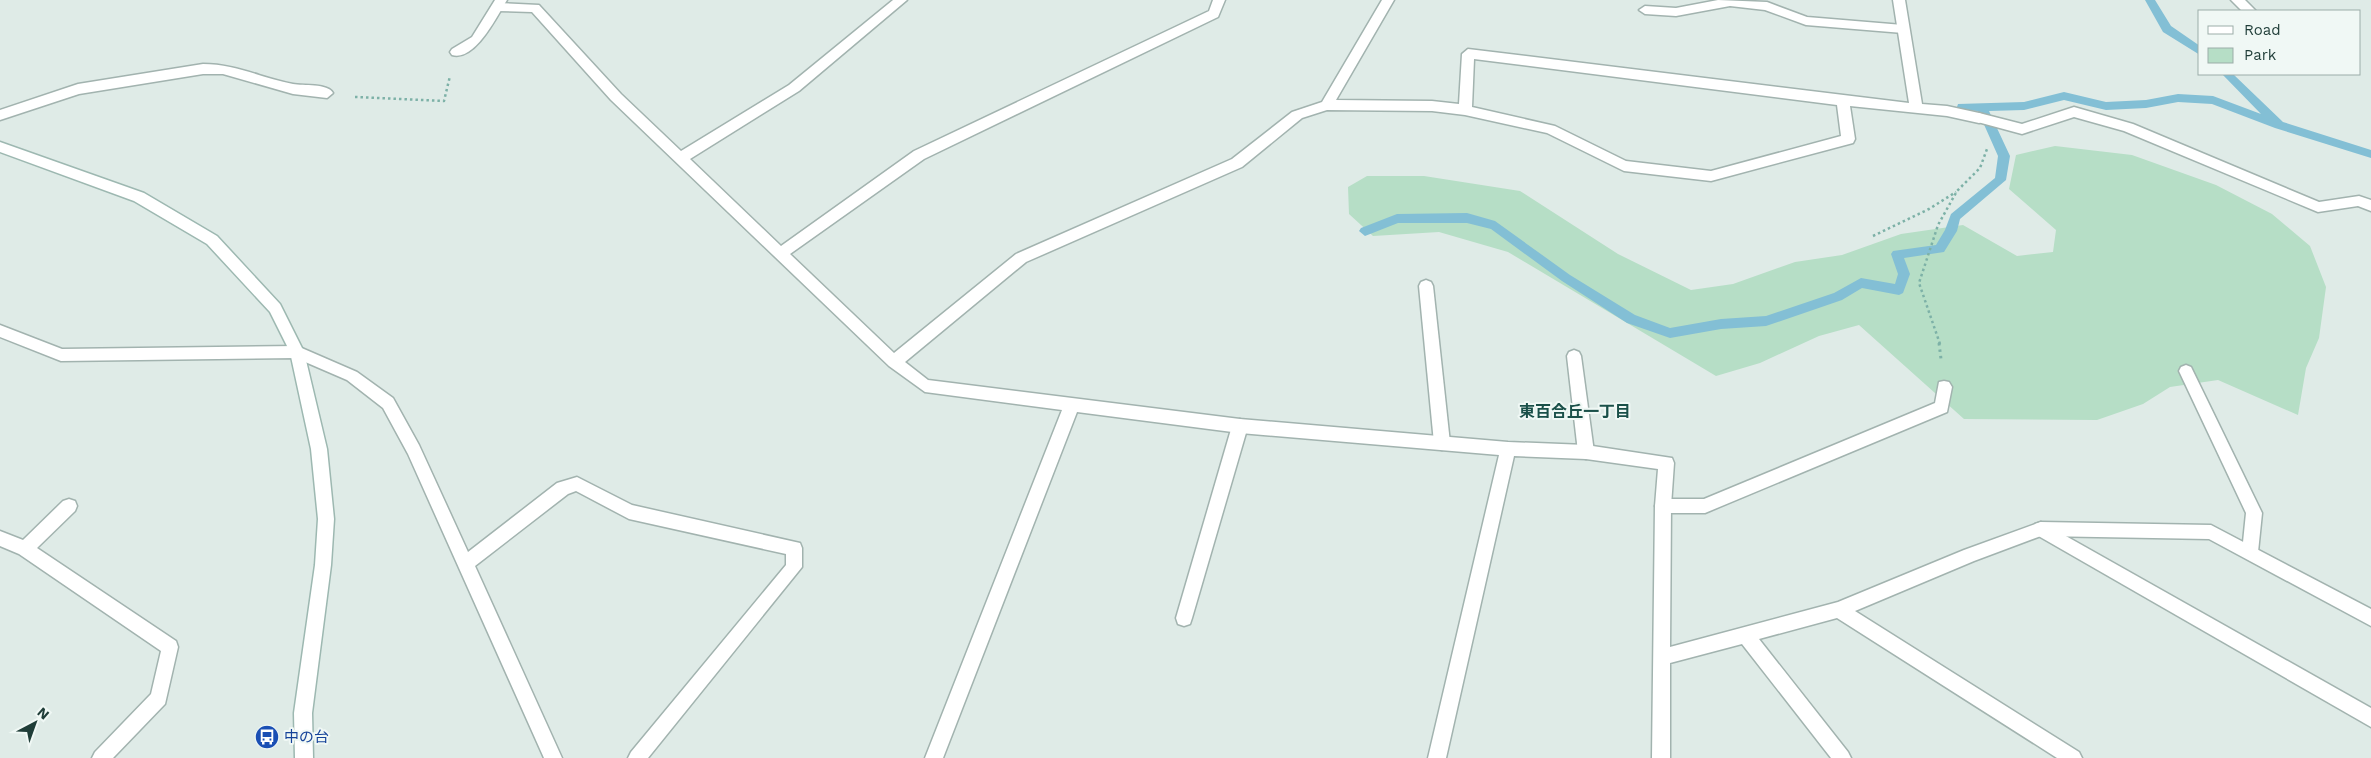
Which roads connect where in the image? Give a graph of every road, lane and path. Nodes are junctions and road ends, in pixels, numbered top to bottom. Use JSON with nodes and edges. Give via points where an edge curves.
{"nodes":[{"id":1,"x":901,"y":0,"type":"edge"},
{"id":2,"x":1219,"y":0,"type":"edge"},
{"id":3,"x":1388,"y":0,"type":"edge"},
{"id":4,"x":1899,"y":0,"type":"edge"},
{"id":5,"x":2237,"y":0,"type":"edge"},
{"id":6,"x":499,"y":3,"type":"edge"},
{"id":7,"x":1645,"y":10,"type":"dead end"},
{"id":8,"x":2249,"y":10,"type":"edge"},
{"id":9,"x":1903,"y":28,"type":"junction"},
{"id":10,"x":456,"y":52,"type":"joint"},
{"id":11,"x":327,"y":93,"type":"joint"},
{"id":12,"x":1844,"y":101,"type":"junction"},
{"id":13,"x":1326,"y":105,"type":"junction"},
{"id":14,"x":1916,"y":107,"type":"junction"},
{"id":15,"x":1465,"y":110,"type":"junction"},
{"id":16,"x":0,"y":115,"type":"edge"},
{"id":17,"x":1978,"y":118,"type":"junction"},
{"id":18,"x":0,"y":147,"type":"edge"},
{"id":19,"x":679,"y":159,"type":"junction"},
{"id":20,"x":1957,"y":192,"type":"junction"},
{"id":21,"x":2371,"y":206,"type":"edge"},
{"id":22,"x":1873,"y":236,"type":"dead end"},
{"id":23,"x":780,"y":253,"type":"junction"},
{"id":24,"x":1426,"y":286,"type":"dead end"},
{"id":25,"x":0,"y":331,"type":"edge"},
{"id":26,"x":297,"y":352,"type":"junction"},
{"id":27,"x":1574,"y":356,"type":"dead end"},
{"id":28,"x":894,"y":362,"type":"junction"},
{"id":29,"x":2186,"y":371,"type":"dead end"},
{"id":30,"x":1944,"y":387,"type":"joint"},
{"id":31,"x":1072,"y":404,"type":"junction"},
{"id":32,"x":1240,"y":426,"type":"junction"},
{"id":33,"x":1442,"y":443,"type":"junction"},
{"id":34,"x":1508,"y":449,"type":"junction"},
{"id":35,"x":1586,"y":452,"type":"junction"},
{"id":36,"x":69,"y":506,"type":"dead end"},
{"id":37,"x":1663,"y":506,"type":"junction"},
{"id":38,"x":2041,"y":529,"type":"junction"},
{"id":39,"x":0,"y":538,"type":"edge"},
{"id":40,"x":25,"y":549,"type":"junction"},
{"id":41,"x":2250,"y":552,"type":"junction"},
{"id":42,"x":465,"y":564,"type":"junction"},
{"id":43,"x":1839,"y":610,"type":"junction"},
{"id":44,"x":1184,"y":618,"type":"dead end"},
{"id":45,"x":2371,"y":618,"type":"edge"},
{"id":46,"x":1744,"y":635,"type":"junction"},
{"id":47,"x":1662,"y":657,"type":"junction"},
{"id":48,"x":2371,"y":718,"type":"edge"},
{"id":49,"x":101,"y":758,"type":"edge"},
{"id":50,"x":304,"y":758,"type":"edge"},
{"id":51,"x":553,"y":758,"type":"edge"},
{"id":52,"x":637,"y":758,"type":"edge"},
{"id":53,"x":934,"y":758,"type":"edge"},
{"id":54,"x":1437,"y":758,"type":"edge"},
{"id":55,"x":1661,"y":758,"type":"edge"},
{"id":56,"x":1842,"y":758,"type":"edge"},
{"id":57,"x":2074,"y":758,"type":"edge"}],
"edges":[{"from":1,"to":19,"type":"street","via":[[794,88]]},
{"from":2,"to":23,"type":"street","via":[[1214,14],[919,156]]},
{"from":3,"to":13,"type":"street"},
{"from":4,"to":9,"type":"street"},
{"from":5,"to":8,"type":"street"},
{"from":6,"to":10,"type":"street","via":[[476,40]]},
{"from":6,"to":19,"type":"street","via":[[534,8],[616,98]]},
{"from":7,"to":9,"type":"street","via":[[1676,12],[1730,2],[1767,6],[1806,21]]},
{"from":9,"to":14,"type":"street"},
{"from":10,"to":11,"type":"path","via":[[444,100],[385,100]]},
{"from":11,"to":16,"type":"street","via":[[293,89],[223,69],[203,69],[78,89]]},
{"from":12,"to":14,"type":"street"},
{"from":12,"to":15,"type":"street","via":[[1468,54]]},
{"from":12,"to":15,"type":"street","via":[[1848,139],[1711,176],[1624,166],[1550,130]]},
{"from":13,"to":15,"type":"street","via":[[1432,106]]},
{"from":13,"to":28,"type":"street","via":[[1297,115],[1237,163],[1021,258]]},
{"from":14,"to":17,"type":"street"},
{"from":17,"to":20,"type":"path","via":[[1988,151],[1980,168]]},
{"from":17,"to":21,"type":"street","via":[[2022,129],[2074,112],[2128,127],[2318,207],[2359,201]]},
{"from":18,"to":26,"type":"street","via":[[139,197],[212,240],[274,308]]},
{"from":19,"to":23,"type":"street"},
{"from":20,"to":22,"type":"path"},
{"from":20,"to":30,"type":"path","via":[[1938,225],[1919,283],[1939,339]]},
{"from":23,"to":28,"type":"street"},
{"from":24,"to":33,"type":"street"},
{"from":25,"to":26,"type":"street","via":[[61,355]]},
{"from":26,"to":42,"type":"street","via":[[352,376],[388,403],[414,450]]},
{"from":26,"to":50,"type":"street","via":[[319,449],[326,519],[324,565],[303,713]]},
{"from":27,"to":35,"type":"street"},
{"from":28,"to":31,"type":"street","via":[[925,386]]},
{"from":29,"to":41,"type":"street","via":[[2254,513]]},
{"from":30,"to":37,"type":"street","via":[[1942,407],[1705,506]]},
{"from":31,"to":32,"type":"street"},
{"from":31,"to":53,"type":"street"},
{"from":32,"to":33,"type":"street"},
{"from":32,"to":44,"type":"street"},
{"from":33,"to":34,"type":"street"},
{"from":34,"to":35,"type":"street"},
{"from":34,"to":54,"type":"street"},
{"from":35,"to":37,"type":"street","via":[[1666,463]]},
{"from":36,"to":40,"type":"street"},
{"from":37,"to":47,"type":"street"},
{"from":38,"to":41,"type":"street","via":[[2211,532]]},
{"from":38,"to":43,"type":"street"},
{"from":38,"to":48,"type":"street"},
{"from":39,"to":40,"type":"street"},
{"from":40,"to":49,"type":"street","via":[[170,647],[159,698]]},
{"from":41,"to":45,"type":"street"},
{"from":42,"to":51,"type":"street"},
{"from":42,"to":52,"type":"street","via":[[563,488],[577,484],[629,512],[794,548],[794,567]]},
{"from":43,"to":46,"type":"street"},
{"from":43,"to":57,"type":"street"},
{"from":46,"to":47,"type":"street"},
{"from":46,"to":56,"type":"street"},
{"from":47,"to":55,"type":"street"}]}
